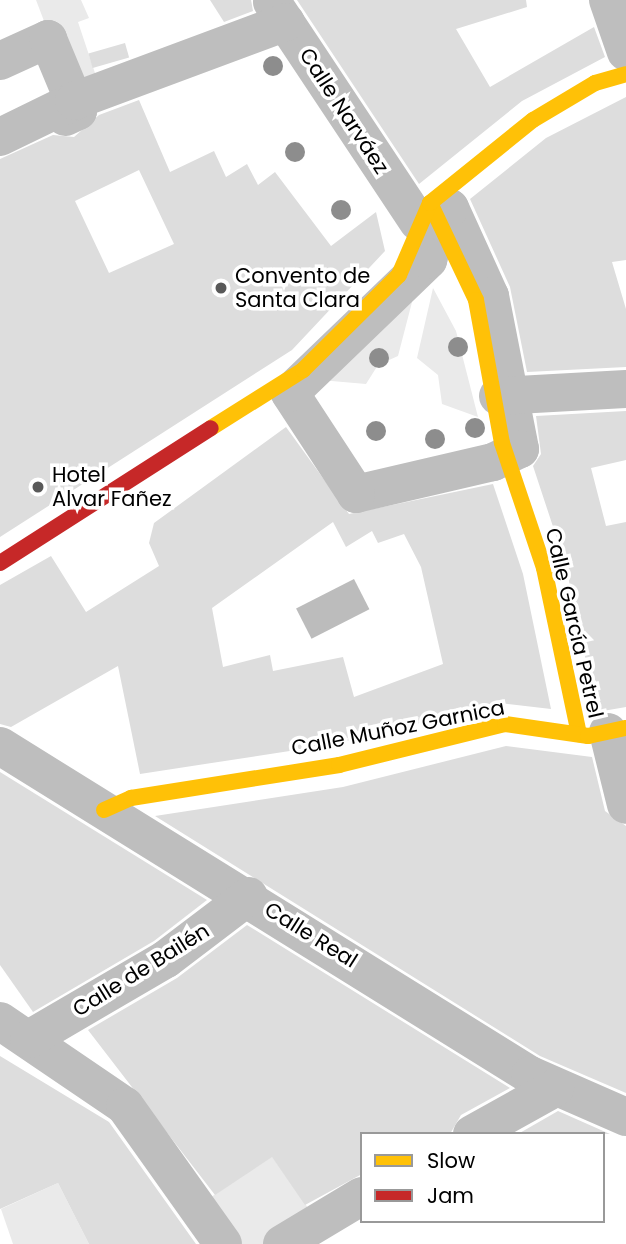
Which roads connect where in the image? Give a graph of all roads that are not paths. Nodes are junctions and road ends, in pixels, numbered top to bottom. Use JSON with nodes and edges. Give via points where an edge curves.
{"nodes":[{"id":1,"x":608,"y":0,"type":"edge"},
{"id":2,"x":278,"y":11,"type":"edge"},
{"id":3,"x":626,"y":52,"type":"edge"},
{"id":4,"x":0,"y":61,"type":"edge"},
{"id":5,"x":626,"y":74,"type":"edge"},
{"id":6,"x":74,"y":101,"type":"junction"},
{"id":7,"x":0,"y":136,"type":"edge"},
{"id":8,"x":0,"y":149,"type":"edge"},
{"id":9,"x":429,"y":216,"type":"junction"},
{"id":10,"x":306,"y":375,"type":"junction"},
{"id":11,"x":626,"y":389,"type":"edge"},
{"id":12,"x":504,"y":395,"type":"junction"},
{"id":13,"x":504,"y":449,"type":"junction"},
{"id":14,"x":0,"y":563,"type":"edge"},
{"id":15,"x":604,"y":731,"type":"edge"},
{"id":16,"x":0,"y":746,"type":"edge"},
{"id":17,"x":626,"y":805,"type":"edge"},
{"id":18,"x":104,"y":810,"type":"junction"},
{"id":19,"x":249,"y":896,"type":"junction"},
{"id":20,"x":14,"y":1030,"type":"edge"},
{"id":21,"x":555,"y":1088,"type":"junction"},
{"id":22,"x":626,"y":1117,"type":"edge"},
{"id":23,"x":476,"y":1132,"type":"edge"},
{"id":24,"x":360,"y":1197,"type":"edge"},
{"id":25,"x":223,"y":1244,"type":"edge"},
{"id":26,"x":282,"y":1244,"type":"edge"}],
"edges":[{"from":1,"to":3,"type":"street"},
{"from":2,"to":6,"type":"street"},
{"from":2,"to":9,"type":"street","name":"Calle Narváez"},
{"from":4,"to":6,"type":"street","via":[[48,39]]},
{"from":5,"to":9,"type":"street","via":[[595,83],[533,120]]},
{"from":6,"to":7,"type":"street"},
{"from":6,"to":8,"type":"street","via":[[78,111]]},
{"from":9,"to":10,"type":"street","via":[[428,260]]},
{"from":9,"to":12,"type":"street","via":[[450,208],[490,296]]},
{"from":10,"to":13,"type":"street","via":[[290,393],[356,494]]},
{"from":10,"to":14,"type":"street"},
{"from":11,"to":12,"type":"street"},
{"from":12,"to":13,"type":"street","via":[[520,449]]},
{"from":13,"to":15,"type":"street","name":"Calle García Petrel"},
{"from":15,"to":17,"type":"street"},
{"from":15,"to":18,"type":"street","name":"Calle Muñoz Garnica","via":[[505,724],[340,765],[131,798]]},
{"from":16,"to":18,"type":"street","name":"Calle Real"},
{"from":18,"to":19,"type":"street","name":"Calle Real"},
{"from":19,"to":20,"type":"street","name":"Calle de Bailén","via":[[166,959]]},
{"from":19,"to":21,"type":"street","name":"Calle Real"},
{"from":20,"to":25,"type":"street","via":[[125,1107]]},
{"from":21,"to":22,"type":"street","name":"Calle Real"},
{"from":21,"to":23,"type":"street"},
{"from":24,"to":26,"type":"street"}]}
